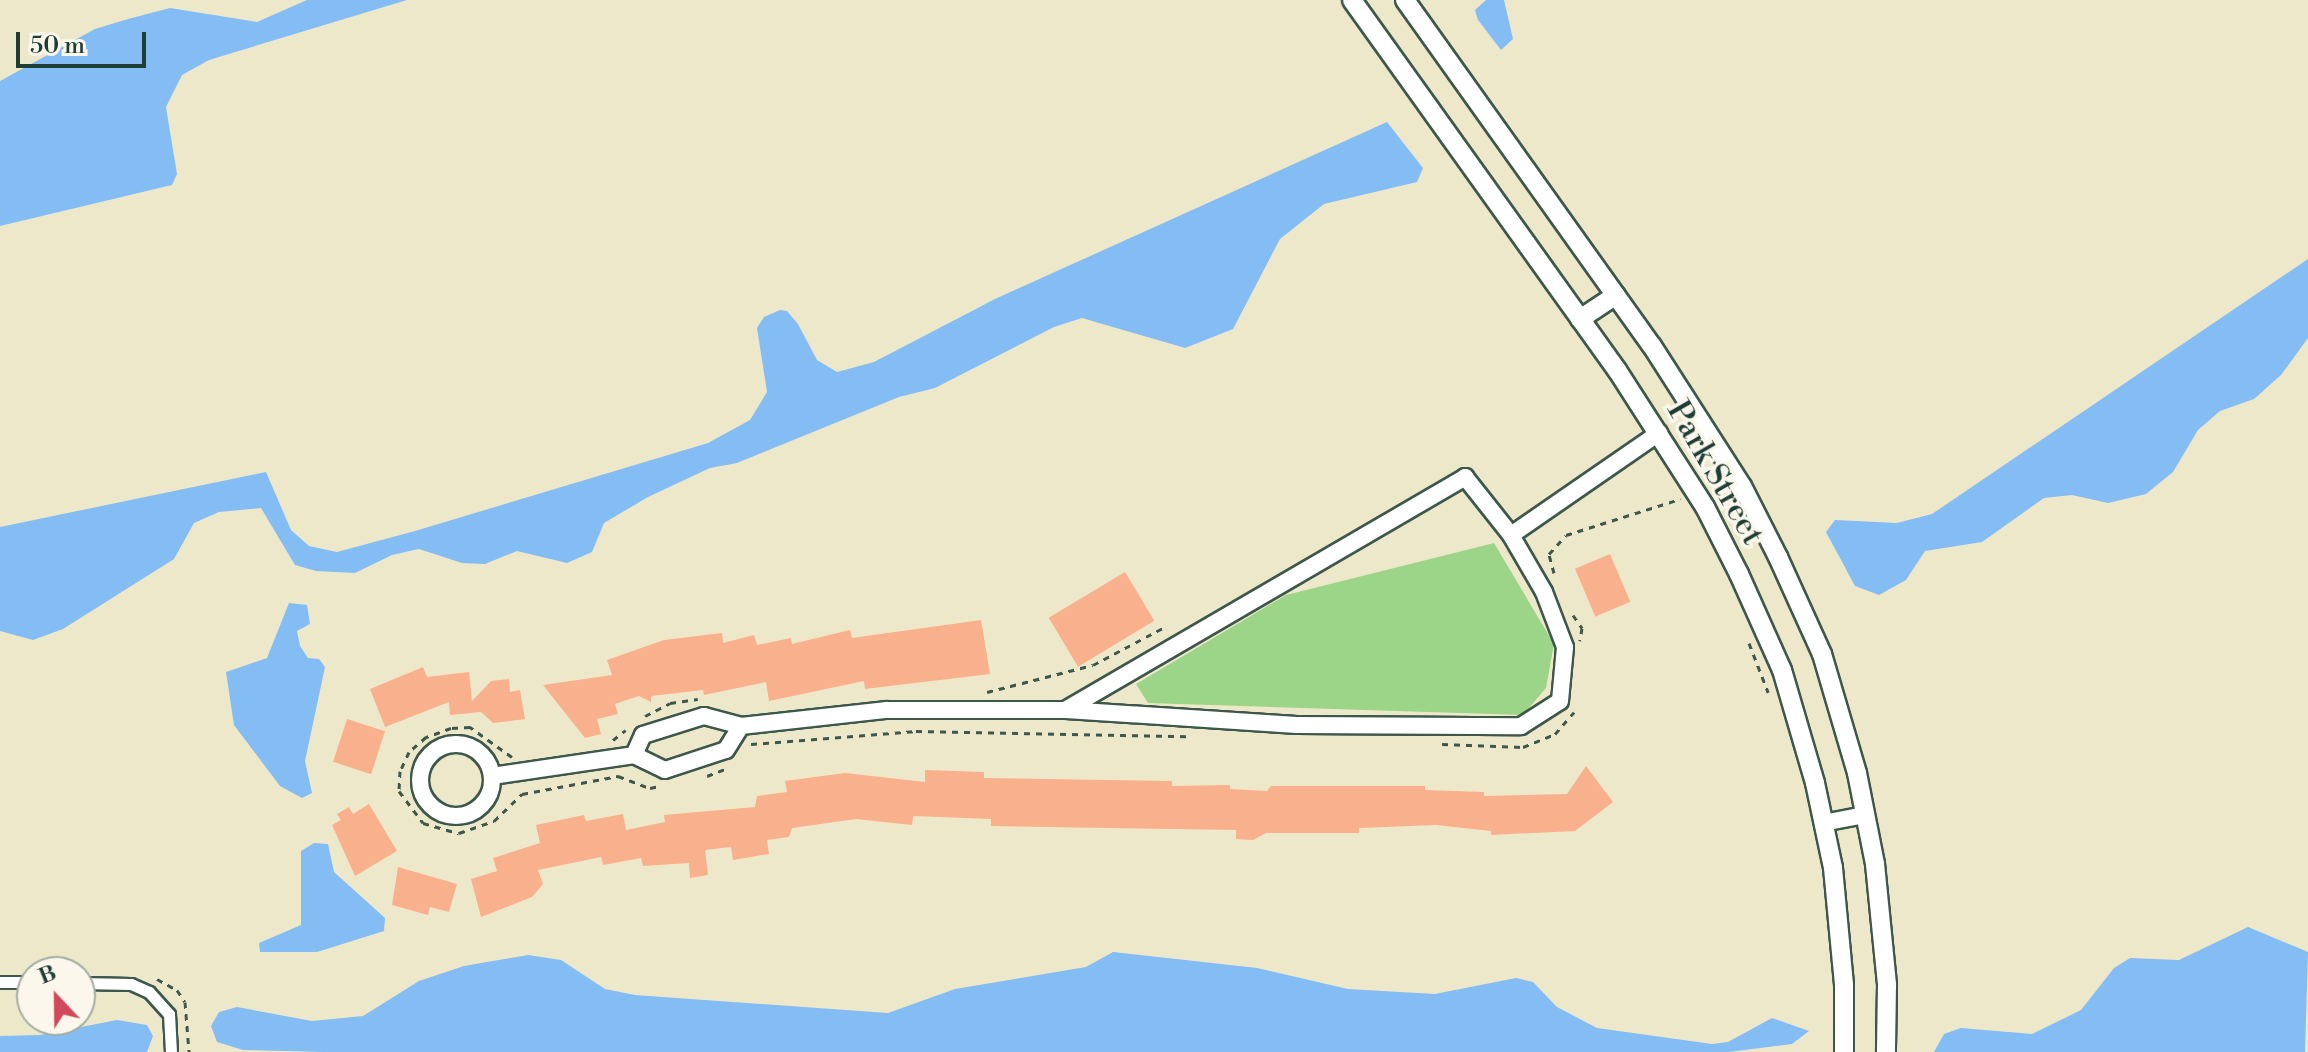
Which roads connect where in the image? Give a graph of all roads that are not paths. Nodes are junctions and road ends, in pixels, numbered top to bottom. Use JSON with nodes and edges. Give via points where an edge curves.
{"nodes":[{"id":1,"x":1352,"y":0,"type":"edge"},
{"id":2,"x":1405,"y":0,"type":"edge"},
{"id":3,"x":1616,"y":295,"type":"junction"},
{"id":4,"x":1580,"y":319,"type":"junction"},
{"id":5,"x":1659,"y":433,"type":"junction"},
{"id":6,"x":1511,"y":535,"type":"junction"},
{"id":7,"x":1066,"y":710,"type":"junction"},
{"id":8,"x":741,"y":726,"type":"junction"},
{"id":9,"x":634,"y":755,"type":"junction"},
{"id":10,"x":492,"y":776,"type":"junction"},
{"id":11,"x":1865,"y":815,"type":"junction"},
{"id":12,"x":1823,"y":823,"type":"junction"},
{"id":13,"x":96,"y":983,"type":"edge"},
{"id":14,"x":171,"y":1052,"type":"edge"},
{"id":15,"x":1844,"y":1052,"type":"edge"},
{"id":16,"x":1886,"y":1052,"type":"edge"}],
"edges":[{"from":1,"to":4,"type":"street","name":"Park Street"},
{"from":2,"to":3,"type":"street","name":"Park Street"},
{"from":3,"to":4,"type":"street"},
{"from":3,"to":11,"type":"street","name":"Park Street","via":[[1727,460],[1778,557],[1822,654]]},
{"from":4,"to":5,"type":"street","name":"Park Street"},
{"from":5,"to":6,"type":"street"},
{"from":5,"to":12,"type":"street","name":"Park Street","via":[[1705,507],[1782,670]]},
{"from":6,"to":7,"type":"street","via":[[1465,477]]},
{"from":6,"to":7,"type":"street","via":[[1544,592],[1565,647],[1560,701],[1521,726],[1297,725]]},
{"from":7,"to":8,"type":"street","via":[[887,710]]},
{"from":8,"to":9,"type":"street","via":[[704,716],[663,725],[643,735]]},
{"from":8,"to":9,"type":"street","via":[[726,750],[699,762],[665,770]]},
{"from":9,"to":10,"type":"street"},
{"from":10,"to":10,"type":"street","via":[[474,749],[452,745],[431,754],[420,784],[431,807],[466,815],[486,800]]},
{"from":11,"to":12,"type":"street"},
{"from":11,"to":16,"type":"street","name":"Park Street","via":[[1887,985]]},
{"from":12,"to":15,"type":"street","name":"Park Street","via":[[1844,985]]},
{"from":13,"to":14,"type":"street","via":[[131,984],[149,992],[169,1014]]}]}
